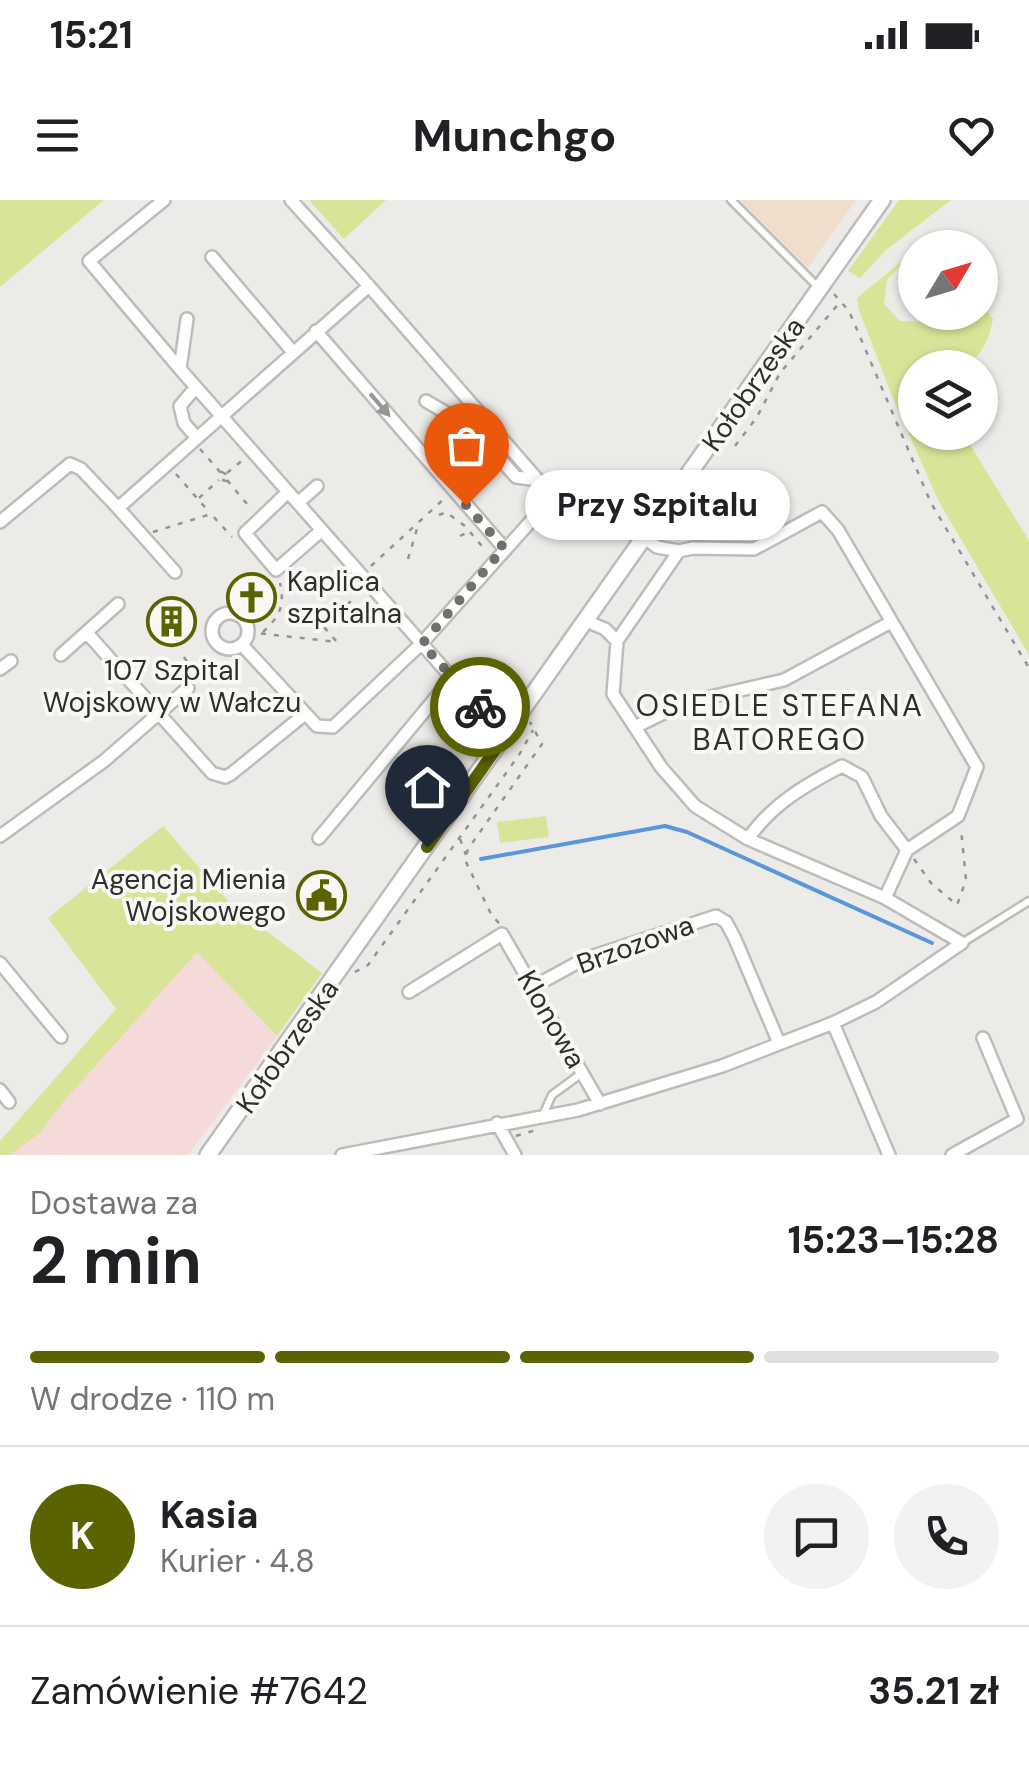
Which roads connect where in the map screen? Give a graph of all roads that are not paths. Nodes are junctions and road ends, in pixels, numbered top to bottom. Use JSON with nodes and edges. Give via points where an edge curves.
{"nodes":[{"id":1,"x":164,"y":200,"type":"edge"},
{"id":2,"x":291,"y":200,"type":"edge"},
{"id":3,"x":730,"y":200,"type":"edge"},
{"id":4,"x":882,"y":200,"type":"edge"},
{"id":5,"x":212,"y":257,"type":"dead end"},
{"id":6,"x":368,"y":286,"type":"junction"},
{"id":7,"x":822,"y":286,"type":"junction"},
{"id":8,"x":188,"y":319,"type":"dead end"},
{"id":9,"x":316,"y":331,"type":"junction"},
{"id":10,"x":292,"y":351,"type":"junction"},
{"id":11,"x":180,"y":370,"type":"junction"},
{"id":12,"x":196,"y":387,"type":"junction"},
{"id":13,"x":426,"y":401,"type":"dead end"},
{"id":14,"x":221,"y":414,"type":"junction"},
{"id":15,"x":194,"y":439,"type":"junction"},
{"id":16,"x":538,"y":480,"type":"junction"},
{"id":17,"x":317,"y":486,"type":"dead end"},
{"id":18,"x":288,"y":492,"type":"junction"},
{"id":19,"x":298,"y":503,"type":"junction"},
{"id":20,"x":118,"y":508,"type":"junction"},
{"id":21,"x":0,"y":522,"type":"edge"},
{"id":22,"x":322,"y":530,"type":"junction"},
{"id":23,"x":645,"y":538,"type":"junction"},
{"id":24,"x":504,"y":548,"type":"junction"},
{"id":25,"x":679,"y":550,"type":"junction"},
{"id":26,"x":175,"y":572,"type":"dead end"},
{"id":27,"x":118,"y":604,"type":"dead end"},
{"id":28,"x":586,"y":621,"type":"junction"},
{"id":29,"x":891,"y":622,"type":"junction"},
{"id":30,"x":86,"y":633,"type":"junction"},
{"id":31,"x":618,"y":641,"type":"junction"},
{"id":32,"x":422,"y":644,"type":"junction"},
{"id":33,"x":242,"y":645,"type":"junction"},
{"id":34,"x":61,"y":655,"type":"dead end"},
{"id":35,"x":452,"y":678,"type":"junction"},
{"id":36,"x":188,"y":688,"type":"road end"},
{"id":37,"x":158,"y":714,"type":"junction"},
{"id":38,"x":305,"y":714,"type":"junction"},
{"id":39,"x":635,"y":727,"type":"junction"},
{"id":40,"x":507,"y":733,"type":"junction"},
{"id":41,"x":0,"y":836,"type":"edge"},
{"id":42,"x":319,"y":838,"type":"dead end"},
{"id":43,"x":748,"y":839,"type":"junction"},
{"id":44,"x":907,"y":850,"type":"junction"},
{"id":45,"x":885,"y":898,"type":"junction"},
{"id":46,"x":1029,"y":901,"type":"edge"},
{"id":47,"x":962,"y":943,"type":"junction"},
{"id":48,"x":0,"y":963,"type":"edge"},
{"id":49,"x":533,"y":987,"type":"junction"},
{"id":50,"x":409,"y":992,"type":"dead end"},
{"id":51,"x":832,"y":1023,"type":"junction"},
{"id":52,"x":61,"y":1037,"type":"dead end"},
{"id":53,"x":984,"y":1038,"type":"dead end"},
{"id":54,"x":778,"y":1044,"type":"junction"},
{"id":55,"x":583,"y":1072,"type":"junction"},
{"id":56,"x":0,"y":1090,"type":"edge"},
{"id":57,"x":9,"y":1102,"type":"dead end"},
{"id":58,"x":600,"y":1104,"type":"junction"},
{"id":59,"x":542,"y":1117,"type":"junction"},
{"id":60,"x":497,"y":1123,"type":"junction"},
{"id":61,"x":208,"y":1155,"type":"edge"},
{"id":62,"x":342,"y":1155,"type":"edge"},
{"id":63,"x":514,"y":1155,"type":"edge"},
{"id":64,"x":889,"y":1155,"type":"edge"},
{"id":65,"x":952,"y":1155,"type":"edge"}],
"edges":[{"from":1,"to":11,"type":"street","via":[[88,261]]},
{"from":2,"to":6,"type":"street"},
{"from":3,"to":7,"type":"lane"},
{"from":4,"to":7,"type":"main road","name":"Kołobrzeska"},
{"from":5,"to":10,"type":"street"},
{"from":6,"to":9,"type":"street"},
{"from":6,"to":16,"type":"street"},
{"from":7,"to":23,"type":"main road","name":"Kołobrzeska"},
{"from":8,"to":11,"type":"street"},
{"from":9,"to":10,"type":"street"},
{"from":9,"to":24,"type":"street","one_way":true},
{"from":10,"to":14,"type":"street"},
{"from":11,"to":12,"type":"street"},
{"from":12,"to":14,"type":"street"},
{"from":12,"to":15,"type":"street","via":[[180,406]]},
{"from":13,"to":16,"type":"street","via":[[475,430],[516,477]]},
{"from":14,"to":15,"type":"street"},
{"from":14,"to":18,"type":"street"},
{"from":15,"to":20,"type":"street"},
{"from":16,"to":24,"type":"street","via":[[547,502]]},
{"from":17,"to":19,"type":"street"},
{"from":18,"to":19,"type":"street"},
{"from":18,"to":22,"type":"street","via":[[245,532],[276,570]]},
{"from":19,"to":22,"type":"street"},
{"from":20,"to":21,"type":"street","via":[[70,464]]},
{"from":20,"to":26,"type":"street"},
{"from":22,"to":32,"type":"street"},
{"from":23,"to":25,"type":"street"},
{"from":23,"to":28,"type":"main road","name":"Kołobrzeska"},
{"from":24,"to":32,"type":"street"},
{"from":25,"to":29,"type":"street","via":[[754,549],[822,512]]},
{"from":25,"to":31,"type":"street"},
{"from":27,"to":30,"type":"street"},
{"from":28,"to":31,"type":"street"},
{"from":28,"to":40,"type":"main road","name":"Kołobrzeska"},
{"from":29,"to":39,"type":"street","via":[[784,680],[684,703]]},
{"from":29,"to":44,"type":"street","via":[[976,767],[958,816]]},
{"from":30,"to":34,"type":"street"},
{"from":30,"to":37,"type":"street"},
{"from":31,"to":39,"type":"street","via":[[613,694]]},
{"from":32,"to":35,"type":"street"},
{"from":32,"to":38,"type":"street","via":[[332,727],[316,726]]},
{"from":33,"to":33,"type":"street","via":[[218,646],[213,623],[222,614],[234,613],[255,632]]},
{"from":33,"to":38,"type":"street"},
{"from":35,"to":40,"type":"lane"},
{"from":35,"to":42,"type":"street"},
{"from":36,"to":37,"type":"street"},
{"from":37,"to":38,"type":"street","via":[[212,773],[225,777]]},
{"from":37,"to":41,"type":"street"},
{"from":39,"to":43,"type":"street","via":[[695,806]]},
{"from":40,"to":61,"type":"main road","name":"Kołobrzeska"},
{"from":43,"to":44,"type":"street","via":[[802,788],[842,766],[862,776],[880,816]]},
{"from":43,"to":45,"type":"street"},
{"from":44,"to":45,"type":"street"},
{"from":45,"to":47,"type":"street"},
{"from":46,"to":47,"type":"lane"},
{"from":47,"to":51,"type":"street","via":[[876,1002]]},
{"from":48,"to":52,"type":"street"},
{"from":49,"to":50,"type":"street","name":"Klonowa","via":[[502,934]]},
{"from":49,"to":54,"type":"street","name":"Brzozowa","via":[[584,959],[716,916],[735,939]]},
{"from":49,"to":55,"type":"street","name":"Klonowa"},
{"from":51,"to":54,"type":"street"},
{"from":51,"to":64,"type":"street"},
{"from":53,"to":65,"type":"street","via":[[1018,1119]]},
{"from":54,"to":58,"type":"street"},
{"from":55,"to":58,"type":"street","name":"Klonowa"},
{"from":55,"to":59,"type":"lane","via":[[552,1095]]},
{"from":56,"to":57,"type":"street"},
{"from":58,"to":59,"type":"street"},
{"from":59,"to":60,"type":"street"},
{"from":60,"to":62,"type":"street"},
{"from":60,"to":63,"type":"street"}]}
